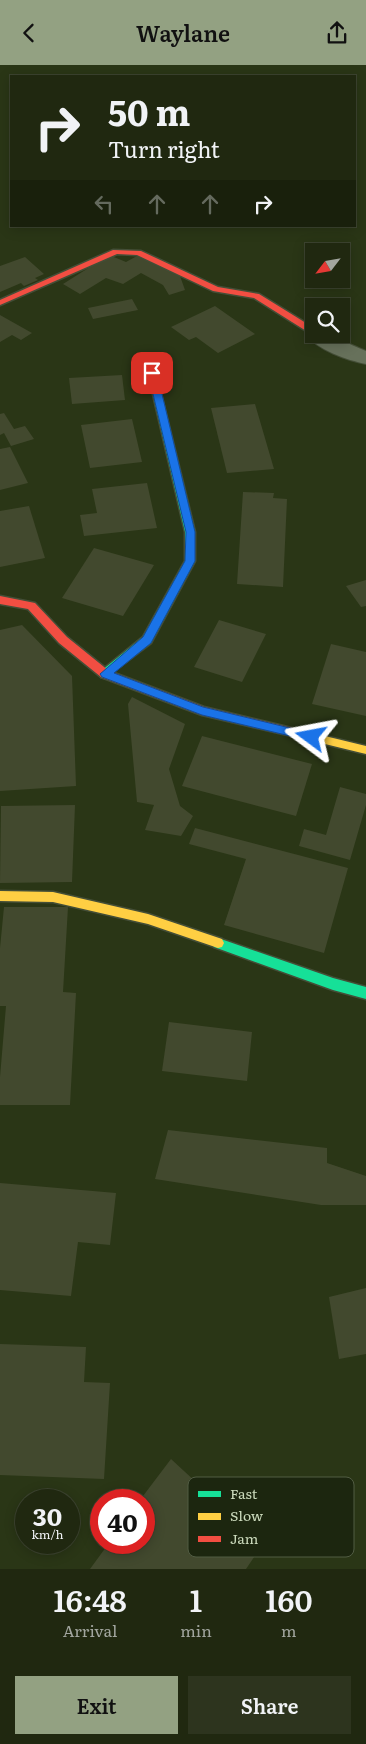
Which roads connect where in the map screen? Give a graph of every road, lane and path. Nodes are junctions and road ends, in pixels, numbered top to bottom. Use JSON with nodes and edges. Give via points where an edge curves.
{"nodes":[{"id":1,"x":0,"y":303,"type":"edge"},
{"id":2,"x":305,"y":327,"type":"edge"},
{"id":3,"x":331,"y":343,"type":"edge"},
{"id":4,"x":366,"y":358,"type":"edge"},
{"id":5,"x":152,"y":373,"type":"dead end"},
{"id":6,"x":0,"y":600,"type":"edge"},
{"id":7,"x":105,"y":674,"type":"junction"},
{"id":8,"x":366,"y":750,"type":"edge"},
{"id":9,"x":0,"y":897,"type":"edge"},
{"id":10,"x":366,"y":993,"type":"edge"}],
"edges":[{"from":1,"to":2,"type":"street","via":[[116,252],[138,253],[216,289],[256,296]]},
{"from":3,"to":4,"type":"street"},
{"from":5,"to":7,"type":"street","via":[[190,532],[190,561],[147,640]]},
{"from":6,"to":7,"type":"street","via":[[31,606],[63,640]]},
{"from":7,"to":8,"type":"street","via":[[202,711]]},
{"from":9,"to":10,"type":"street","via":[[53,897],[148,919]]}]}
